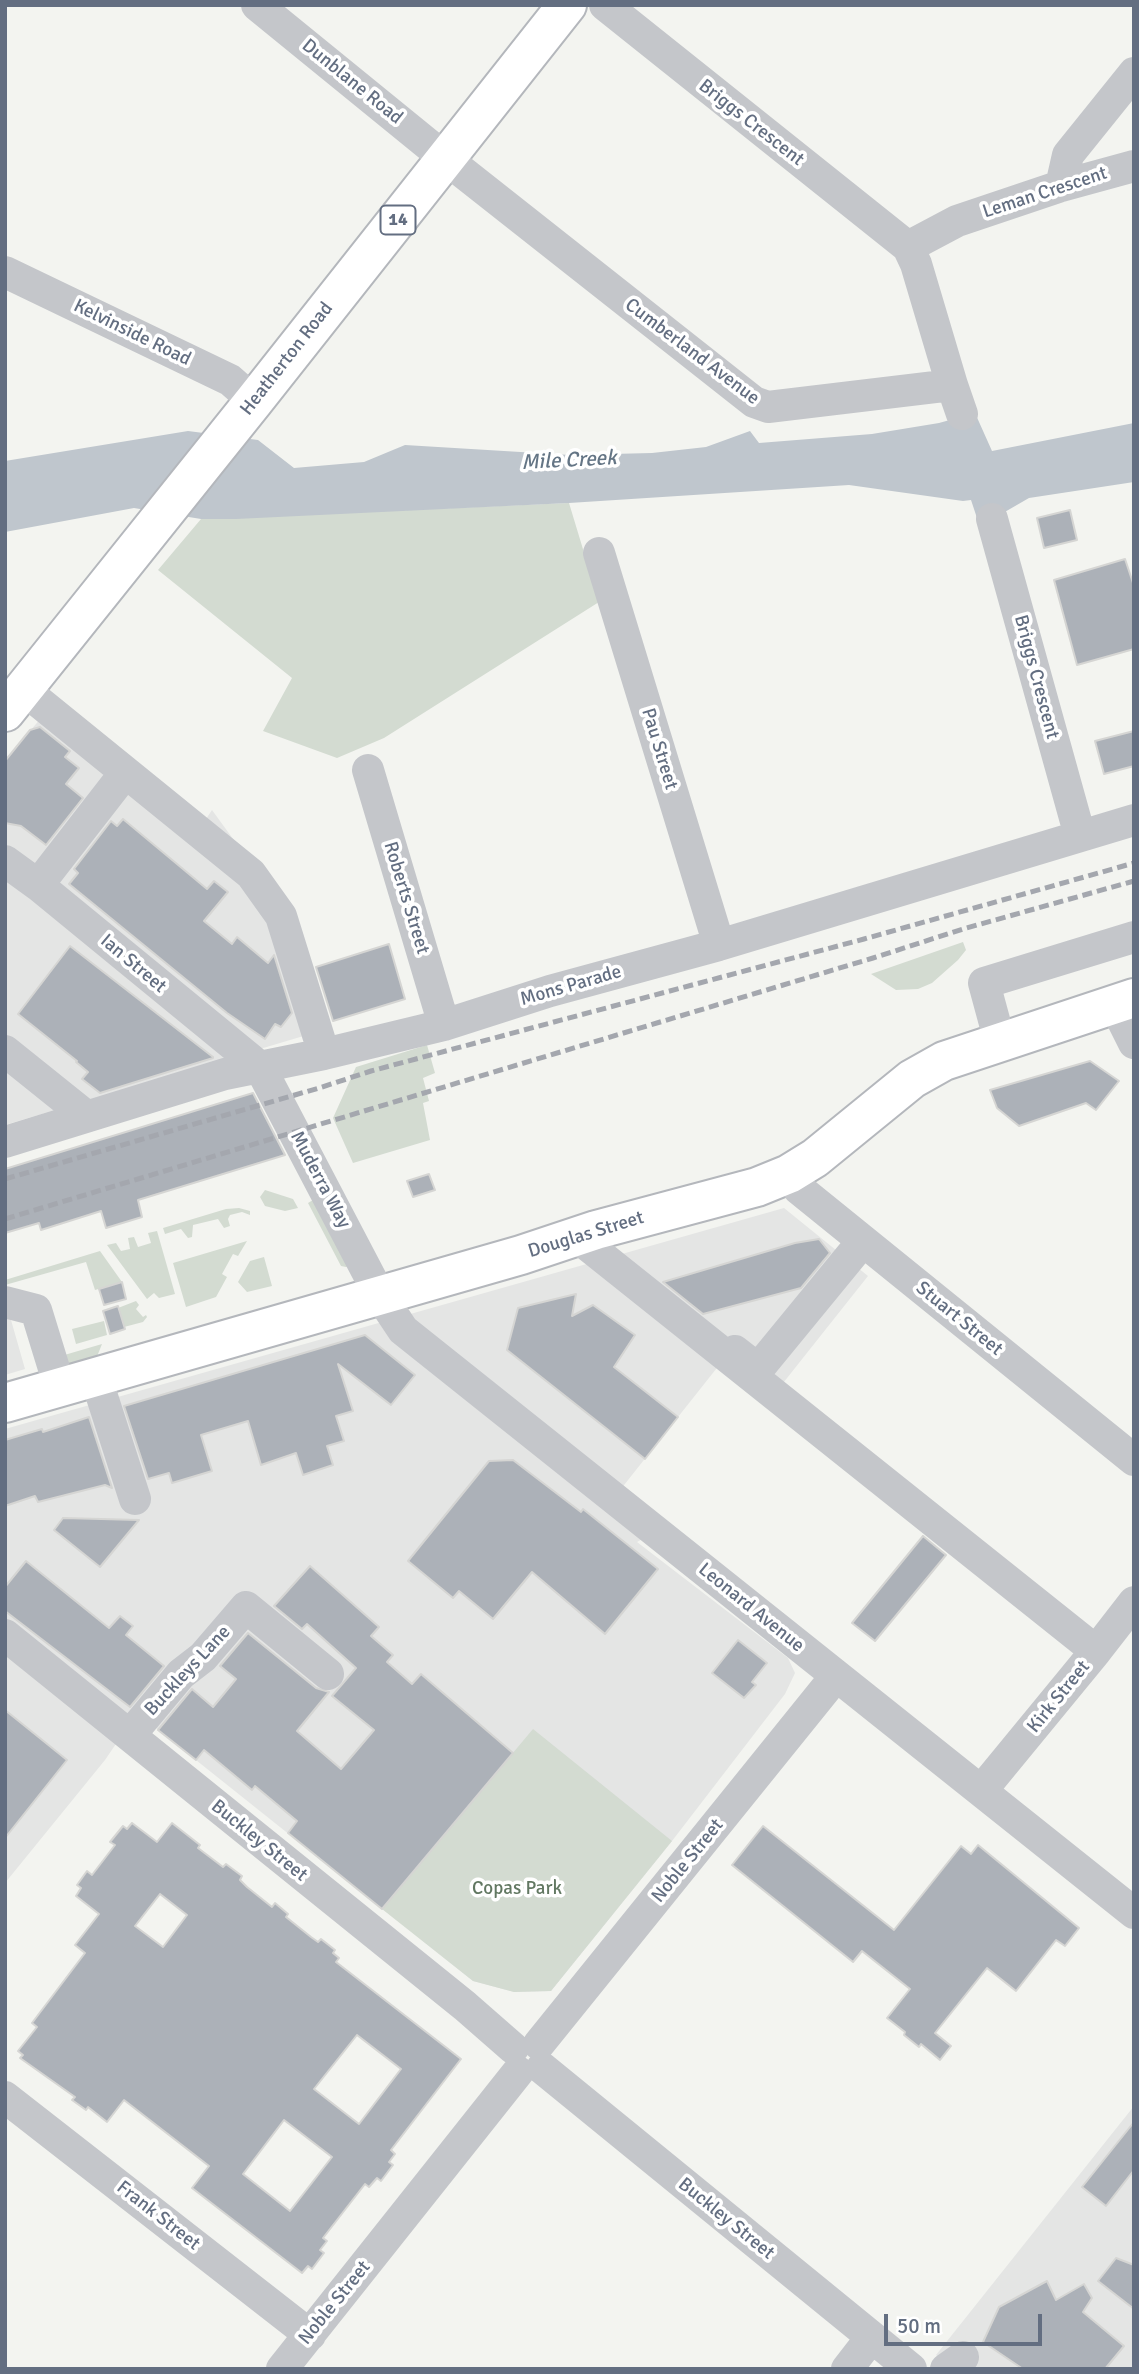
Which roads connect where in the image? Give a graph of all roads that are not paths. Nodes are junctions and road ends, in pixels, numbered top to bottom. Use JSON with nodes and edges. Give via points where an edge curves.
{"nodes":[{"id":1,"x":257,"y":5,"type":"edge"},
{"id":2,"x":567,"y":5,"type":"edge"},
{"id":3,"x":606,"y":5,"type":"edge"},
{"id":4,"x":1134,"y":73,"type":"edge"},
{"id":5,"x":446,"y":159,"type":"junction"},
{"id":6,"x":1134,"y":166,"type":"edge"},
{"id":7,"x":1061,"y":186,"type":"junction"},
{"id":8,"x":903,"y":243,"type":"junction"},
{"id":9,"x":5,"y":272,"type":"edge"},
{"id":10,"x":254,"y":401,"type":"junction"},
{"id":11,"x":992,"y":519,"type":"dead end"},
{"id":12,"x":599,"y":552,"type":"dead end"},
{"id":13,"x":14,"y":700,"type":"edge"},
{"id":14,"x":368,"y":771,"type":"dead end"},
{"id":15,"x":125,"y":772,"type":"junction"},
{"id":16,"x":1134,"y":820,"type":"edge"},
{"id":17,"x":1080,"y":836,"type":"junction"},
{"id":18,"x":5,"y":862,"type":"edge"},
{"id":19,"x":38,"y":885,"type":"junction"},
{"id":20,"x":1134,"y":937,"type":"edge"},
{"id":21,"x":719,"y":945,"type":"junction"},
{"id":22,"x":1126,"y":1000,"type":"edge"},
{"id":23,"x":444,"y":1025,"type":"junction"},
{"id":24,"x":1000,"y":1042,"type":"junction"},
{"id":25,"x":1134,"y":1043,"type":"edge"},
{"id":26,"x":5,"y":1051,"type":"edge"},
{"id":27,"x":324,"y":1054,"type":"junction"},
{"id":28,"x":260,"y":1067,"type":"junction"},
{"id":29,"x":86,"y":1115,"type":"junction"},
{"id":30,"x":5,"y":1142,"type":"edge"},
{"id":31,"x":789,"y":1174,"type":"junction"},
{"id":32,"x":586,"y":1233,"type":"junction"},
{"id":33,"x":863,"y":1241,"type":"junction"},
{"id":34,"x":379,"y":1294,"type":"junction"},
{"id":35,"x":5,"y":1303,"type":"edge"},
{"id":36,"x":96,"y":1378,"type":"junction"},
{"id":37,"x":60,"y":1388,"type":"junction"},
{"id":38,"x":5,"y":1403,"type":"edge"},
{"id":39,"x":1134,"y":1460,"type":"edge"},
{"id":40,"x":135,"y":1499,"type":"dead end"},
{"id":41,"x":1134,"y":1602,"type":"edge"},
{"id":42,"x":5,"y":1635,"type":"edge"},
{"id":43,"x":1096,"y":1651,"type":"junction"},
{"id":44,"x":328,"y":1674,"type":"dead end"},
{"id":45,"x":836,"y":1676,"type":"junction"},
{"id":46,"x":130,"y":1735,"type":"junction"},
{"id":47,"x":981,"y":1791,"type":"junction"},
{"id":48,"x":1134,"y":1913,"type":"edge"},
{"id":49,"x":528,"y":2058,"type":"junction"},
{"id":50,"x":5,"y":2097,"type":"edge"},
{"id":51,"x":310,"y":2334,"type":"junction"},
{"id":52,"x":871,"y":2338,"type":"junction"},
{"id":53,"x":282,"y":2369,"type":"edge"},
{"id":54,"x":847,"y":2369,"type":"edge"},
{"id":55,"x":911,"y":2369,"type":"edge"}],
"edges":[{"from":1,"to":5,"type":"street","name":"Dunblane Road"},
{"from":2,"to":5,"type":"main road","name":"Heatherton Road","number":"14"},
{"from":3,"to":8,"type":"street","name":"Briggs Crescent"},
{"from":4,"to":7,"type":"street","via":[[1068,155]]},
{"from":5,"to":8,"type":"street","name":"Cumberland Avenue","via":[[762,406],[957,399],[916,264]]},
{"from":5,"to":10,"type":"main road","name":"Heatherton Road","number":"14"},
{"from":6,"to":7,"type":"street","name":"Leman Crescent"},
{"from":7,"to":8,"type":"street","name":"Leman Crescent","via":[[957,222],[933,220],[915,226]]},
{"from":9,"to":10,"type":"street","name":"Kelvinside Road","via":[[230,380]]},
{"from":10,"to":13,"type":"main road","name":"Heatherton Road","number":"14"},
{"from":11,"to":17,"type":"street","name":"Briggs Crescent"},
{"from":12,"to":21,"type":"street","name":"Pau Street"},
{"from":13,"to":15,"type":"street"},
{"from":14,"to":23,"type":"street","name":"Roberts Street"},
{"from":15,"to":19,"type":"street"},
{"from":15,"to":27,"type":"street","via":[[251,874],[281,916]]},
{"from":16,"to":17,"type":"street","name":"Mons Parade"},
{"from":17,"to":21,"type":"street","name":"Mons Parade"},
{"from":18,"to":19,"type":"street","name":"Ian Street"},
{"from":19,"to":28,"type":"street","name":"Ian Street"},
{"from":20,"to":24,"type":"street","via":[[984,983]]},
{"from":21,"to":23,"type":"street","name":"Mons Parade"},
{"from":22,"to":24,"type":"main road","name":"Douglas Street"},
{"from":22,"to":25,"type":"street","via":[[1123,1021]]},
{"from":23,"to":27,"type":"street","name":"Mons Parade"},
{"from":24,"to":31,"type":"main road","name":"Douglas Street","via":[[944,1060],[912,1079]]},
{"from":26,"to":29,"type":"street"},
{"from":27,"to":28,"type":"street","name":"Mons Parade"},
{"from":28,"to":29,"type":"street","name":"Mons Parade"},
{"from":28,"to":34,"type":"street","name":"Muderra Way"},
{"from":29,"to":30,"type":"street","name":"Mons Parade"},
{"from":31,"to":32,"type":"main road","name":"Douglas Street","via":[[747,1190]]},
{"from":31,"to":33,"type":"street","name":"Stuart Street","via":[[799,1189]]},
{"from":32,"to":33,"type":"street","via":[[758,1369]]},
{"from":32,"to":34,"type":"main road","name":"Douglas Street"},
{"from":32,"to":43,"type":"street"},
{"from":33,"to":39,"type":"street","name":"Stuart Street"},
{"from":34,"to":36,"type":"main road","name":"Douglas Street"},
{"from":34,"to":45,"type":"street","name":"Leonard Avenue","via":[[403,1330]]},
{"from":35,"to":37,"type":"street","via":[[36,1310]]},
{"from":36,"to":37,"type":"main road","name":"Douglas Street"},
{"from":36,"to":40,"type":"street"},
{"from":37,"to":38,"type":"main road","name":"Douglas Street"},
{"from":41,"to":43,"type":"street","name":"Kirk Street"},
{"from":42,"to":46,"type":"street","name":"Buckley Street"},
{"from":43,"to":47,"type":"street","name":"Kirk Street"},
{"from":44,"to":46,"type":"street","name":"Buckleys Lane","via":[[246,1606]]},
{"from":45,"to":47,"type":"street","name":"Leonard Avenue"},
{"from":45,"to":49,"type":"street","name":"Noble Street"},
{"from":46,"to":49,"type":"street","name":"Buckley Street"},
{"from":47,"to":48,"type":"street","name":"Leonard Avenue"},
{"from":49,"to":51,"type":"street","name":"Noble Street"},
{"from":49,"to":52,"type":"street","name":"Buckley Street"},
{"from":50,"to":51,"type":"street","name":"Frank Street"},
{"from":51,"to":53,"type":"street","name":"Noble Street"},
{"from":52,"to":54,"type":"street"},
{"from":52,"to":55,"type":"street","name":"Buckley Street"}]}
